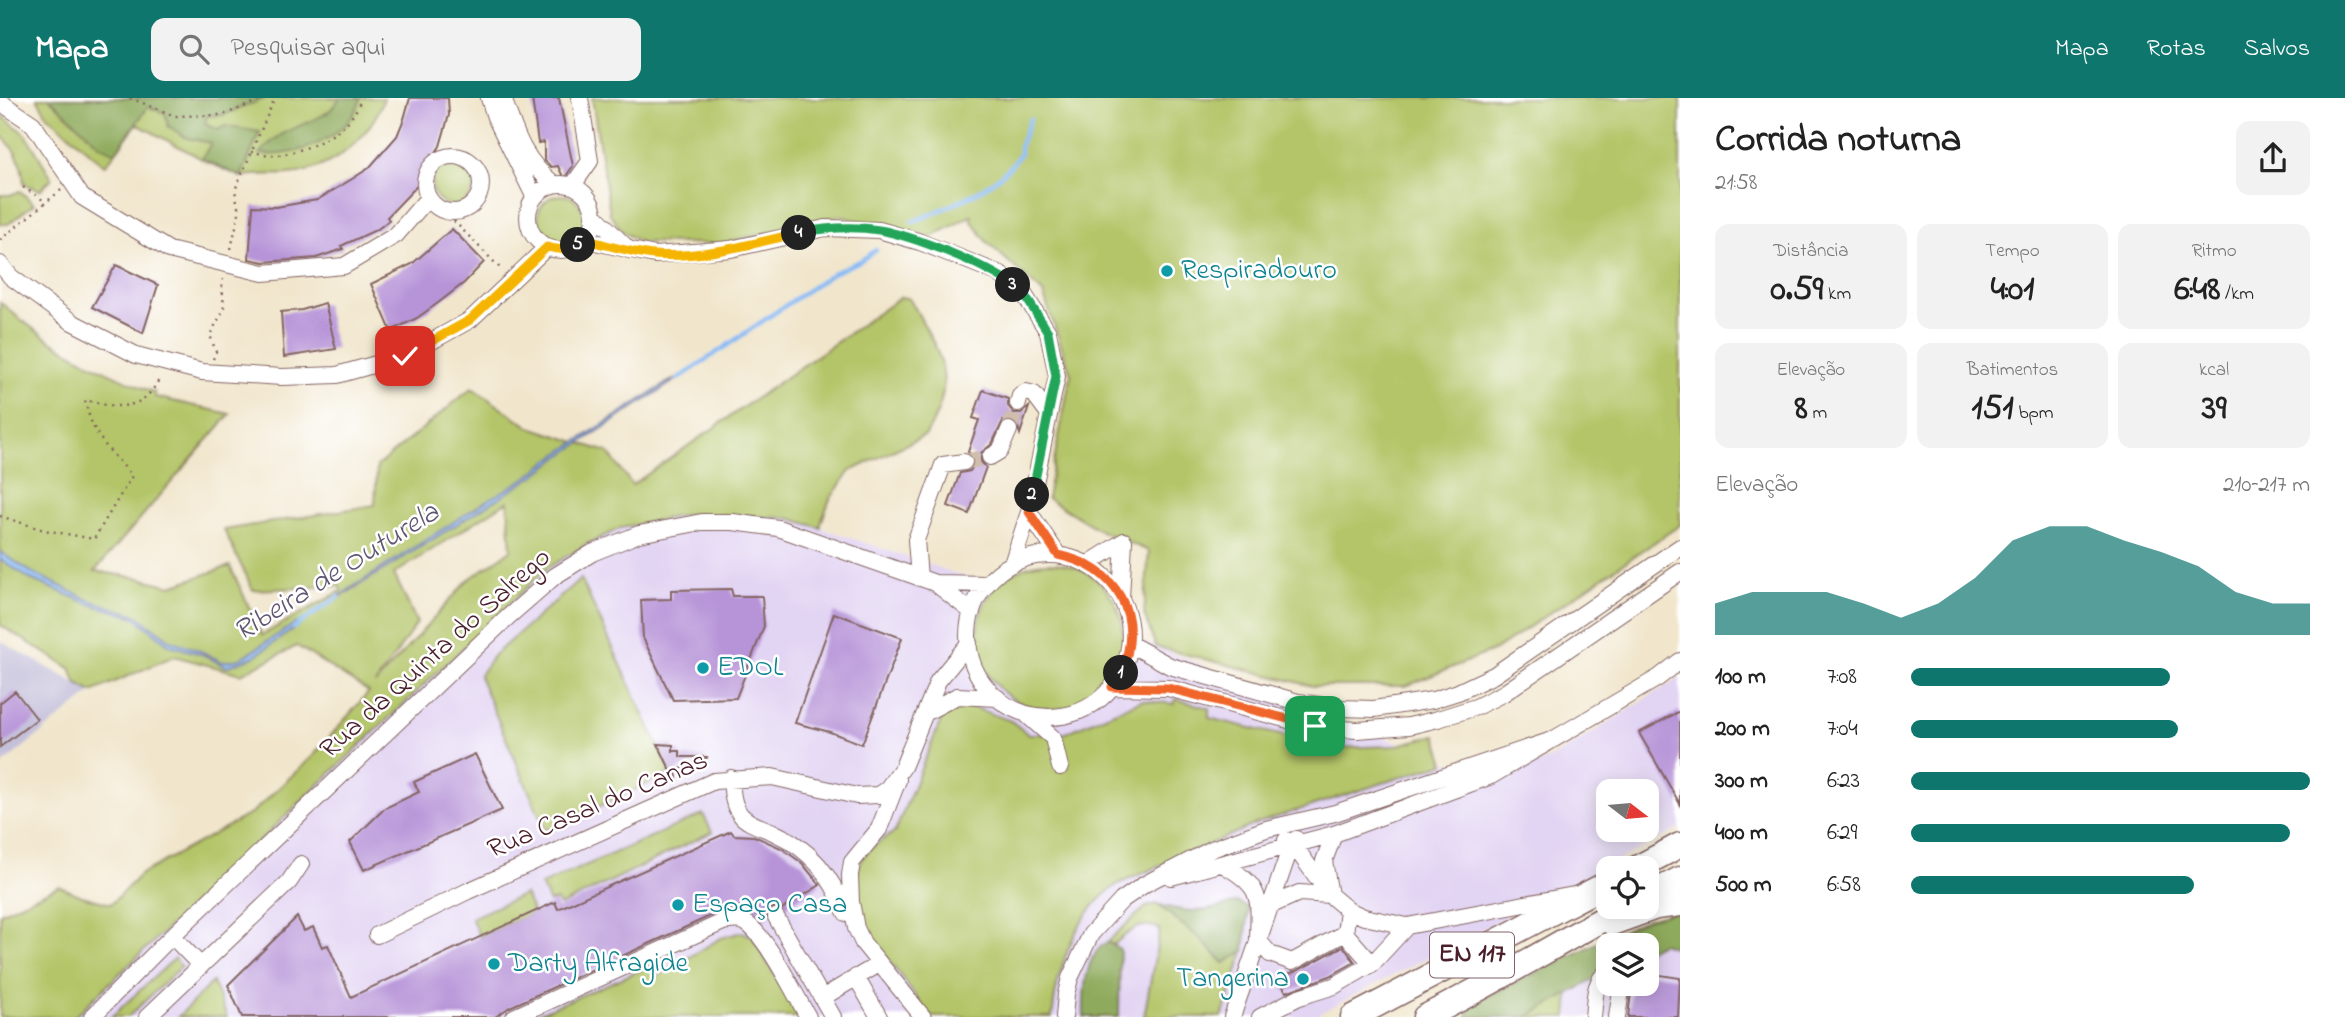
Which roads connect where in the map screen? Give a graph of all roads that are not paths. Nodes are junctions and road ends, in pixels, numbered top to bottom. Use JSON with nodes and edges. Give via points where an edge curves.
{"nodes":[{"id":1,"x":489,"y":98,"type":"edge"},
{"id":2,"x":503,"y":98,"type":"edge"},
{"id":3,"x":580,"y":98,"type":"edge"},
{"id":4,"x":0,"y":102,"type":"edge"},
{"id":5,"x":554,"y":184,"type":"junction"},
{"id":6,"x":572,"y":185,"type":"junction"},
{"id":7,"x":534,"y":196,"type":"junction"},
{"id":8,"x":428,"y":198,"type":"junction"},
{"id":9,"x":595,"y":216,"type":"junction"},
{"id":10,"x":531,"y":232,"type":"junction"},
{"id":11,"x":586,"y":240,"type":"junction"},
{"id":12,"x":547,"y":247,"type":"junction"},
{"id":13,"x":629,"y":250,"type":"junction"},
{"id":14,"x":0,"y":264,"type":"edge"},
{"id":15,"x":515,"y":277,"type":"junction"},
{"id":16,"x":1018,"y":403,"type":"dead end"},
{"id":17,"x":1049,"y":414,"type":"junction"},
{"id":18,"x":1009,"y":430,"type":"tunnel mouth"},
{"id":19,"x":990,"y":457,"type":"tunnel mouth"},
{"id":20,"x":964,"y":461,"type":"tunnel mouth"},
{"id":21,"x":1029,"y":512,"type":"junction"},
{"id":22,"x":1680,"y":547,"type":"edge"},
{"id":23,"x":1058,"y":555,"type":"junction"},
{"id":24,"x":1012,"y":564,"type":"junction"},
{"id":25,"x":1088,"y":564,"type":"junction"},
{"id":26,"x":1680,"y":572,"type":"edge"},
{"id":27,"x":927,"y":581,"type":"junction"},
{"id":28,"x":987,"y":584,"type":"junction"},
{"id":29,"x":1121,"y":598,"type":"junction"},
{"id":30,"x":972,"y":612,"type":"junction"},
{"id":31,"x":969,"y":643,"type":"junction"},
{"id":32,"x":1130,"y":644,"type":"junction"},
{"id":33,"x":1680,"y":662,"type":"edge"},
{"id":34,"x":1112,"y":687,"type":"junction"},
{"id":35,"x":998,"y":698,"type":"junction"},
{"id":36,"x":925,"y":713,"type":"junction"},
{"id":37,"x":1026,"y":713,"type":"junction"},
{"id":38,"x":1552,"y":740,"type":"junction"},
{"id":39,"x":1060,"y":767,"type":"dead end"},
{"id":40,"x":901,"y":771,"type":"junction"},
{"id":41,"x":731,"y":778,"type":"junction"},
{"id":42,"x":1335,"y":813,"type":"junction"},
{"id":43,"x":1266,"y":829,"type":"junction"},
{"id":44,"x":1334,"y":834,"type":"junction"},
{"id":45,"x":1292,"y":843,"type":"junction"},
{"id":46,"x":1680,"y":845,"type":"edge"},
{"id":47,"x":1659,"y":856,"type":"edge"},
{"id":48,"x":301,"y":864,"type":"dead end"},
{"id":49,"x":1222,"y":864,"type":"junction"},
{"id":50,"x":1680,"y":879,"type":"edge"},
{"id":51,"x":1145,"y":884,"type":"junction"},
{"id":52,"x":1596,"y":889,"type":"edge"},
{"id":53,"x":1596,"y":890,"type":"edge"},
{"id":54,"x":1659,"y":890,"type":"edge"},
{"id":55,"x":1330,"y":895,"type":"junction"},
{"id":56,"x":1680,"y":904,"type":"edge"},
{"id":57,"x":1272,"y":905,"type":"junction"},
{"id":58,"x":1348,"y":910,"type":"junction"},
{"id":59,"x":776,"y":917,"type":"dead end"},
{"id":60,"x":1603,"y":919,"type":"edge"},
{"id":61,"x":1407,"y":926,"type":"junction"},
{"id":62,"x":1345,"y":933,"type":"junction"},
{"id":63,"x":377,"y":935,"type":"dead end"},
{"id":64,"x":172,"y":936,"type":"junction"},
{"id":65,"x":1258,"y":940,"type":"junction"},
{"id":66,"x":1562,"y":941,"type":"junction"},
{"id":67,"x":863,"y":943,"type":"junction"},
{"id":68,"x":879,"y":964,"type":"junction"},
{"id":69,"x":1372,"y":964,"type":"junction"},
{"id":70,"x":201,"y":965,"type":"junction"},
{"id":71,"x":856,"y":977,"type":"junction"},
{"id":72,"x":1596,"y":990,"type":"edge"},
{"id":73,"x":1468,"y":995,"type":"junction"},
{"id":74,"x":1620,"y":996,"type":"edge"},
{"id":75,"x":822,"y":998,"type":"junction"},
{"id":76,"x":92,"y":1017,"type":"edge"},
{"id":77,"x":147,"y":1017,"type":"edge"},
{"id":78,"x":514,"y":1017,"type":"edge"},
{"id":79,"x":808,"y":1017,"type":"edge"},
{"id":80,"x":833,"y":1017,"type":"edge"},
{"id":81,"x":879,"y":1017,"type":"edge"},
{"id":82,"x":923,"y":1017,"type":"edge"},
{"id":83,"x":1064,"y":1017,"type":"edge"},
{"id":84,"x":1232,"y":1017,"type":"edge"},
{"id":85,"x":1260,"y":1017,"type":"edge"},
{"id":86,"x":1353,"y":1017,"type":"edge"},
{"id":87,"x":1425,"y":1017,"type":"edge"},
{"id":88,"x":1453,"y":1017,"type":"edge"},
{"id":89,"x":1592,"y":1017,"type":"edge"},
{"id":90,"x":1617,"y":1017,"type":"edge"}],
"edges":[{"from":1,"to":7,"type":"street"},
{"from":2,"to":5,"type":"street","via":[[521,148],[537,171]]},
{"from":3,"to":6,"type":"street","via":[[590,161]]},
{"from":4,"to":8,"type":"street","via":[[33,124],[82,198],[169,250],[263,273],[344,266],[397,235]]},
{"from":5,"to":6,"type":"street"},
{"from":5,"to":7,"type":"street"},
{"from":6,"to":9,"type":"street","via":[[587,194]]},
{"from":7,"to":10,"type":"street","via":[[528,212]]},
{"from":8,"to":8,"type":"street","via":[[425,188],[430,168],[447,156],[468,159],[481,175],[480,196],[465,210],[444,211]]},
{"from":9,"to":11,"type":"street"},
{"from":9,"to":13,"type":"street"},
{"from":10,"to":12,"type":"street"},
{"from":10,"to":15,"type":"street"},
{"from":11,"to":12,"type":"street","via":[[571,249]]},
{"from":11,"to":13,"type":"street"},
{"from":12,"to":15,"type":"street"},
{"from":13,"to":17,"type":"street","via":[[655,255],[719,250],[825,228],[879,230],[968,261],[1022,291],[1048,332],[1056,376]]},
{"from":14,"to":15,"type":"street","via":[[72,322],[136,355],[209,372],[282,377],[337,375],[405,356],[470,320]]},
{"from":16,"to":17,"type":"street","via":[[1026,392],[1034,394]]},
{"from":17,"to":21,"type":"street"},
{"from":18,"to":19,"type":"street","via":[[1000,452]]},
{"from":20,"to":27,"type":"street","via":[[943,465],[916,540]]},
{"from":21,"to":23,"type":"street"},
{"from":21,"to":24,"type":"street"},
{"from":22,"to":32,"type":"street","via":[[1494,675],[1433,700],[1374,709],[1298,702],[1170,666]]},
{"from":23,"to":24,"type":"street"},
{"from":23,"to":25,"type":"street"},
{"from":24,"to":28,"type":"street"},
{"from":25,"to":29,"type":"street"},
{"from":25,"to":29,"type":"street","via":[[1124,541]]},
{"from":26,"to":34,"type":"street","via":[[1504,693],[1476,708],[1409,726],[1375,730],[1315,726],[1168,688]]},
{"from":27,"to":28,"type":"street","name":"Rua da Quinta do Salrego"},
{"from":27,"to":30,"type":"street","name":"Rua da Quinta do Salrego"},
{"from":27,"to":64,"type":"street","name":"Rua da Quinta do Salrego","via":[[779,528],[733,522],[665,528],[592,553],[555,576],[508,617]]},
{"from":28,"to":30,"type":"street"},
{"from":29,"to":32,"type":"street"},
{"from":30,"to":31,"type":"street"},
{"from":31,"to":35,"type":"street","via":[[978,674]]},
{"from":31,"to":36,"type":"street","name":"Rua Casal do Canas","via":[[939,681]]},
{"from":32,"to":34,"type":"street"},
{"from":33,"to":38,"type":"street"},
{"from":34,"to":37,"type":"street","via":[[1073,713],[1041,717]]},
{"from":35,"to":36,"type":"street","via":[[957,696]]},
{"from":35,"to":37,"type":"street"},
{"from":36,"to":40,"type":"street","name":"Rua Casal do Canas"},
{"from":37,"to":39,"type":"street","via":[[1053,738]]},
{"from":38,"to":42,"type":"street"},
{"from":38,"to":44,"type":"street","via":[[1491,776]]},
{"from":40,"to":41,"type":"street","name":"Rua Casal do Canas","via":[[887,789],[867,797],[772,777]]},
{"from":40,"to":67,"type":"street","via":[[879,829],[852,862],[851,902]]},
{"from":41,"to":63,"type":"street","name":"Rua Casal do Canas","via":[[693,789]]},
{"from":41,"to":67,"type":"street","via":[[741,815],[791,842],[833,881]]},
{"from":42,"to":43,"type":"street"},
{"from":42,"to":45,"type":"street"},
{"from":43,"to":45,"type":"street"},
{"from":43,"to":51,"type":"street","via":[[1212,849]]},
{"from":44,"to":45,"type":"street"},
{"from":44,"to":55,"type":"street","via":[[1324,861]]},
{"from":45,"to":49,"type":"street"},
{"from":45,"to":55,"type":"street"},
{"from":45,"to":57,"type":"street"},
{"from":46,"to":47,"type":"highway"},
{"from":48,"to":70,"type":"street","via":[[289,882]]},
{"from":49,"to":51,"type":"street"},
{"from":49,"to":65,"type":"street","via":[[1245,877],[1259,897]]},
{"from":50,"to":54,"type":"highway"},
{"from":51,"to":83,"type":"street","via":[[1122,900],[1091,934],[1070,978]]},
{"from":52,"to":61,"type":"street"},
{"from":53,"to":86,"type":"highway","number":"EN 117"},
{"from":55,"to":57,"type":"street","via":[[1299,893]]},
{"from":55,"to":58,"type":"street"},
{"from":56,"to":66,"type":"highway","via":[[1656,907]]},
{"from":57,"to":65,"type":"street"},
{"from":58,"to":61,"type":"street"},
{"from":58,"to":62,"type":"street"},
{"from":59,"to":75,"type":"street"},
{"from":60,"to":66,"type":"highway","number":"EN 117"},
{"from":61,"to":69,"type":"street"},
{"from":62,"to":65,"type":"street","via":[[1292,962],[1270,954]]},
{"from":62,"to":69,"type":"street"},
{"from":64,"to":70,"type":"street"},
{"from":64,"to":76,"type":"street","name":"Rua da Quinta do Salrego"},
{"from":65,"to":84,"type":"street"},
{"from":66,"to":73,"type":"highway","number":"EN 117"},
{"from":67,"to":68,"type":"street"},
{"from":68,"to":71,"type":"street"},
{"from":68,"to":82,"type":"street"},
{"from":69,"to":85,"type":"street","via":[[1334,986]]},
{"from":70,"to":77,"type":"street"},
{"from":71,"to":75,"type":"street"},
{"from":71,"to":81,"type":"street"},
{"from":72,"to":89,"type":"street"},
{"from":73,"to":87,"type":"highway","number":"EN 117"},
{"from":73,"to":88,"type":"street"},
{"from":74,"to":90,"type":"street"},
{"from":75,"to":80,"type":"street"},
{"from":78,"to":79,"type":"street","via":[[734,920],[751,926],[765,944]]}]}
